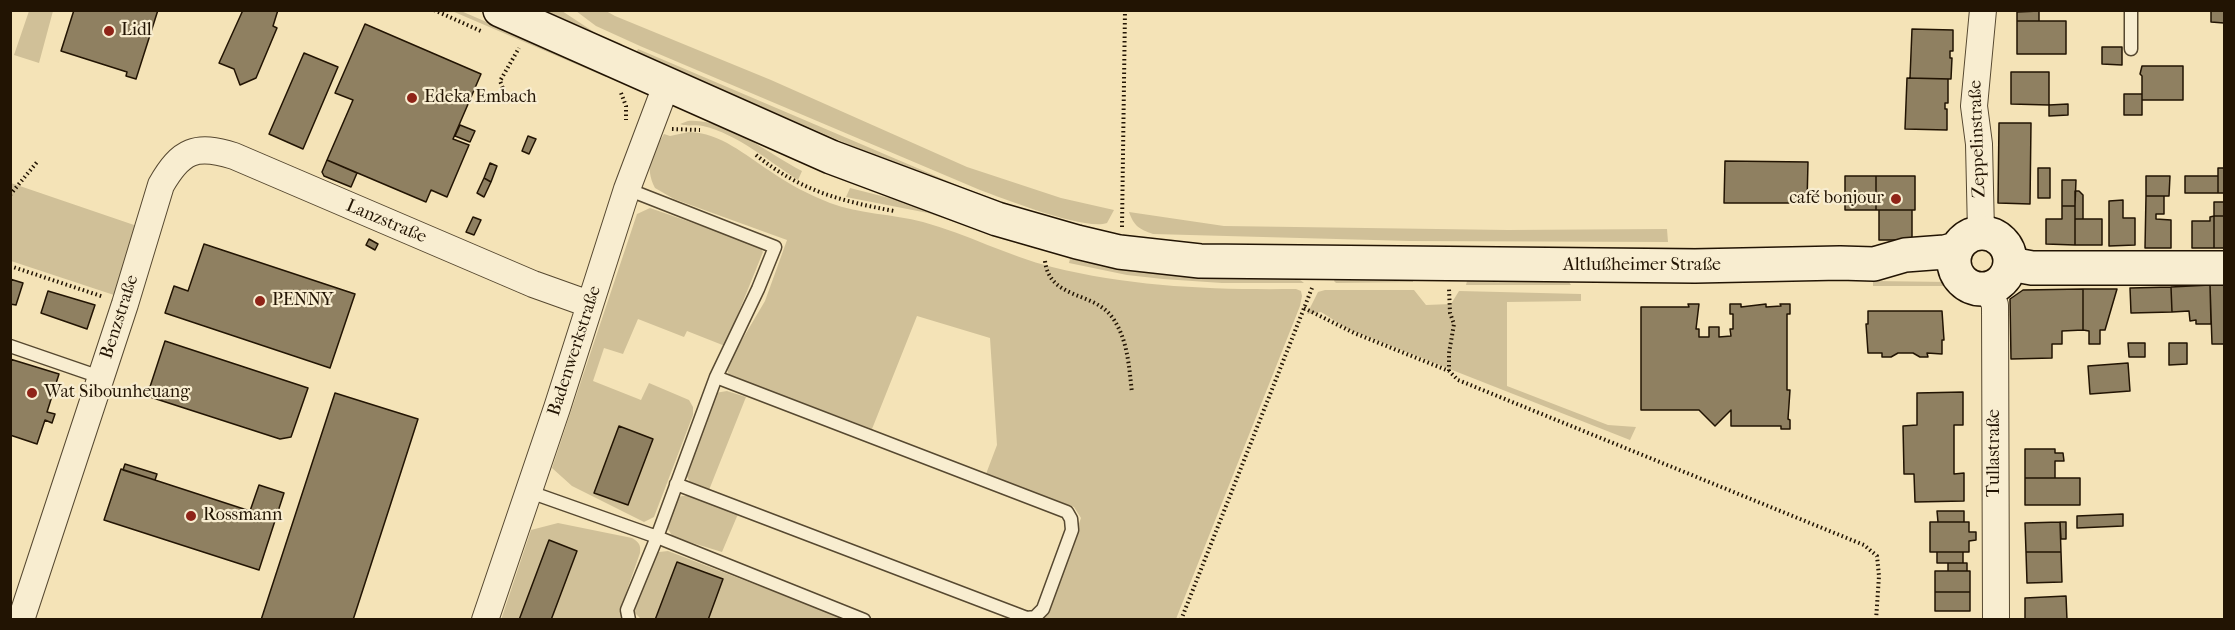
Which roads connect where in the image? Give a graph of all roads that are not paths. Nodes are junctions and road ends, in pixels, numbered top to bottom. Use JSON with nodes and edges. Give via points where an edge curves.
{"nodes":[{"id":1,"x":500,"y":10,"type":"edge"},
{"id":2,"x":1983,"y":10,"type":"edge"},
{"id":3,"x":2131,"y":10,"type":"edge"},
{"id":4,"x":2131,"y":50,"type":"dead end"},
{"id":5,"x":667,"y":83,"type":"junction"},
{"id":6,"x":182,"y":156,"type":"joint"},
{"id":7,"x":627,"y":189,"type":"junction"},
{"id":8,"x":1965,"y":253,"type":"junction"},
{"id":9,"x":2010,"y":264,"type":"junction"},
{"id":10,"x":2224,"y":268,"type":"edge"},
{"id":11,"x":1988,"y":289,"type":"junction"},
{"id":12,"x":589,"y":304,"type":"junction"},
{"id":13,"x":10,"y":346,"type":"edge"},
{"id":14,"x":100,"y":377,"type":"junction"},
{"id":15,"x":716,"y":377,"type":"junction"},
{"id":16,"x":676,"y":484,"type":"junction"},
{"id":17,"x":527,"y":490,"type":"junction"},
{"id":18,"x":657,"y":537,"type":"junction"},
{"id":19,"x":21,"y":620,"type":"edge"},
{"id":20,"x":485,"y":620,"type":"edge"},
{"id":21,"x":629,"y":620,"type":"edge"},
{"id":22,"x":864,"y":620,"type":"edge"},
{"id":23,"x":1996,"y":620,"type":"edge"}],
"edges":[{"from":1,"to":5,"type":"street","name":"Altlußheimer Straße"},
{"from":2,"to":8,"type":"street","name":"Zeppelinstraße","via":[[1974,106],[1979,144]]},
{"from":3,"to":4,"type":"lane"},
{"from":5,"to":7,"type":"street","name":"Badenwerkstraße"},
{"from":5,"to":8,"type":"street","name":"Altlußheimer Straße","via":[[831,157],[997,219],[1119,252],[1200,261],[1705,266],[1874,264],[1905,255]]},
{"from":6,"to":12,"type":"street","name":"Lanzstraße","via":[[214,149],[234,156],[523,280]]},
{"from":6,"to":14,"type":"street","name":"Benzstraße","via":[[161,185]]},
{"from":7,"to":12,"type":"street","name":"Badenwerkstraße"},
{"from":7,"to":15,"type":"lane","via":[[775,247]]},
{"from":8,"to":9,"type":"street","via":[[1990,234],[2006,245]]},
{"from":8,"to":11,"type":"street","via":[[1971,288]]},
{"from":9,"to":10,"type":"street","via":[[2032,268]]},
{"from":9,"to":11,"type":"street","via":[[2003,280]]},
{"from":11,"to":23,"type":"street","name":"Tullastraße","via":[[1995,305]]},
{"from":12,"to":17,"type":"street","name":"Badenwerkstraße"},
{"from":13,"to":14,"type":"lane"},
{"from":14,"to":19,"type":"street","name":"Benzstraße"},
{"from":15,"to":16,"type":"lane"},
{"from":15,"to":16,"type":"lane","via":[[1067,512],[1072,530],[1043,609],[1035,617],[1027,618]]},
{"from":16,"to":18,"type":"lane"},
{"from":17,"to":18,"type":"lane"},
{"from":17,"to":20,"type":"street","name":"Badenwerkstraße"},
{"from":18,"to":21,"type":"lane","via":[[627,610]]},
{"from":18,"to":22,"type":"lane"}]}
